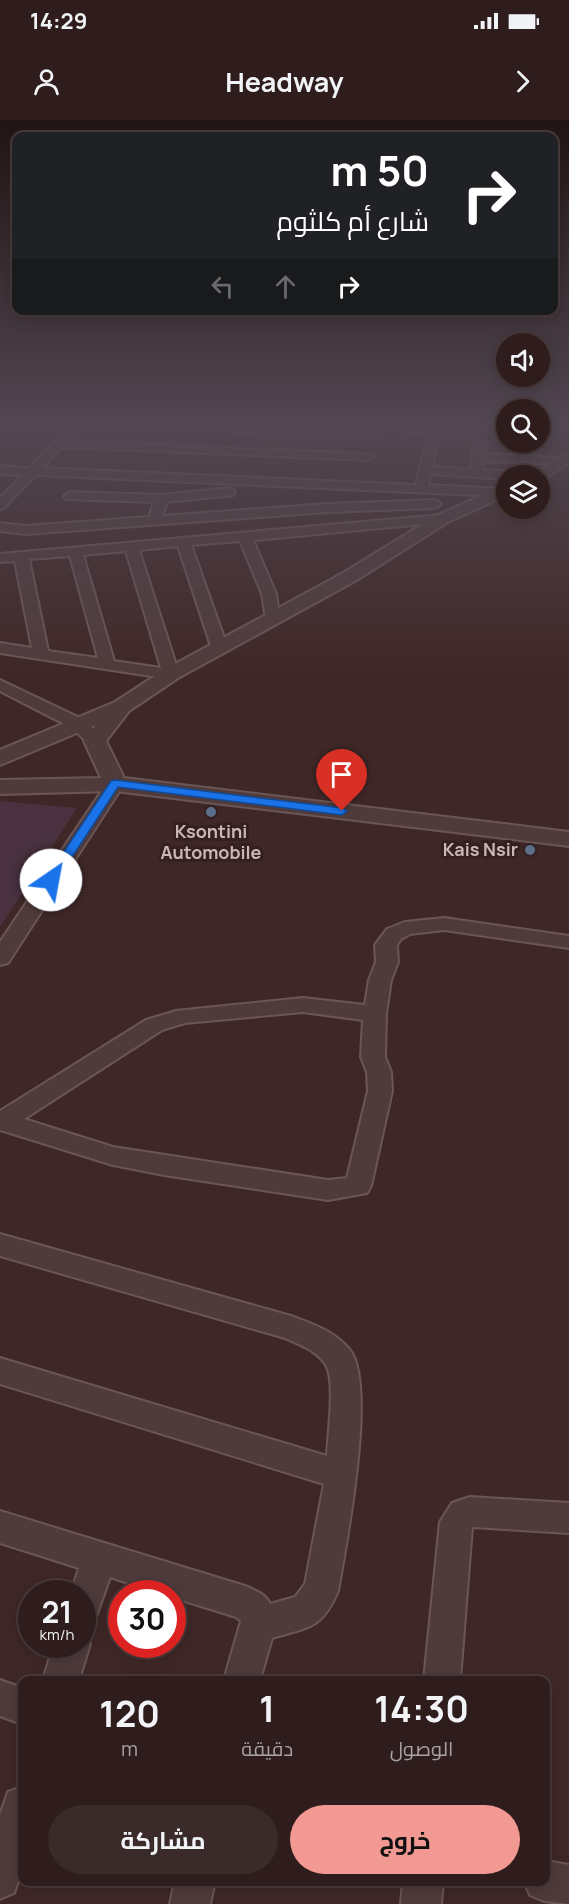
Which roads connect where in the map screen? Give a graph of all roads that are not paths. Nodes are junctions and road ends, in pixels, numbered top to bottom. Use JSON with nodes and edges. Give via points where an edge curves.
{"nodes":[{"id":1,"x":65,"y":506,"type":"edge"},
{"id":2,"x":106,"y":506,"type":"edge"},
{"id":3,"x":159,"y":506,"type":"edge"},
{"id":4,"x":372,"y":506,"type":"edge"},
{"id":5,"x":468,"y":506,"type":"edge"},
{"id":6,"x":348,"y":507,"type":"junction"},
{"id":7,"x":62,"y":512,"type":"junction"},
{"id":8,"x":442,"y":519,"type":"junction"},
{"id":9,"x":154,"y":520,"type":"junction"},
{"id":10,"x":0,"y":527,"type":"edge"},
{"id":11,"x":354,"y":527,"type":"junction"},
{"id":12,"x":26,"y":530,"type":"junction"},
{"id":13,"x":245,"y":537,"type":"junction"},
{"id":14,"x":183,"y":542,"type":"junction"},
{"id":15,"x":131,"y":546,"type":"junction"},
{"id":16,"x":75,"y":551,"type":"junction"},
{"id":17,"x":21,"y":555,"type":"junction"},
{"id":18,"x":1,"y":558,"type":"edge"},
{"id":19,"x":273,"y":620,"type":"junction"},
{"id":20,"x":0,"y":648,"type":"edge"},
{"id":21,"x":220,"y":649,"type":"junction"},
{"id":22,"x":41,"y":653,"type":"junction"},
{"id":23,"x":107,"y":663,"type":"junction"},
{"id":24,"x":171,"y":674,"type":"junction"},
{"id":25,"x":0,"y":685,"type":"edge"},
{"id":26,"x":88,"y":733,"type":"junction"},
{"id":27,"x":0,"y":758,"type":"edge"},
{"id":28,"x":115,"y":784,"type":"junction"},
{"id":29,"x":0,"y":787,"type":"edge"},
{"id":30,"x":569,"y":839,"type":"edge"},
{"id":31,"x":569,"y":942,"type":"edge"},
{"id":32,"x":0,"y":958,"type":"edge"},
{"id":33,"x":375,"y":1014,"type":"junction"},
{"id":34,"x":1,"y":1121,"type":"edge"},
{"id":35,"x":0,"y":1245,"type":"edge"},
{"id":36,"x":0,"y":1371,"type":"edge"},
{"id":37,"x":342,"y":1475,"type":"junction"},
{"id":38,"x":569,"y":1518,"type":"edge"},
{"id":39,"x":0,"y":1527,"type":"edge"},
{"id":40,"x":99,"y":1558,"type":"junction"},
{"id":41,"x":92,"y":1580,"type":"edge"},
{"id":42,"x":259,"y":1624,"type":"junction"},
{"id":43,"x":68,"y":1658,"type":"edge"},
{"id":44,"x":62,"y":1676,"type":"edge"},
{"id":45,"x":243,"y":1676,"type":"edge"},
{"id":46,"x":442,"y":1676,"type":"edge"},
{"id":47,"x":0,"y":1698,"type":"edge"},
{"id":48,"x":18,"y":1705,"type":"edge"},
{"id":49,"x":18,"y":1819,"type":"edge"},
{"id":50,"x":0,"y":1879,"type":"edge"},
{"id":51,"x":550,"y":1882,"type":"edge"},
{"id":52,"x":569,"y":1885,"type":"edge"},
{"id":53,"x":194,"y":1886,"type":"edge"},
{"id":54,"x":423,"y":1886,"type":"edge"},
{"id":55,"x":190,"y":1904,"type":"edge"},
{"id":56,"x":421,"y":1904,"type":"edge"}],
"edges":[{"from":1,"to":7,"type":"street"},
{"from":2,"to":7,"type":"street"},
{"from":3,"to":9,"type":"street"},
{"from":4,"to":6,"type":"street"},
{"from":5,"to":8,"type":"street"},
{"from":6,"to":9,"type":"street"},
{"from":6,"to":11,"type":"street"},
{"from":7,"to":9,"type":"street"},
{"from":7,"to":12,"type":"street"},
{"from":8,"to":11,"type":"street"},
{"from":8,"to":19,"type":"street"},
{"from":10,"to":12,"type":"street"},
{"from":11,"to":13,"type":"street"},
{"from":12,"to":18,"type":"street"},
{"from":13,"to":14,"type":"street"},
{"from":13,"to":19,"type":"street","via":[[269,594]]},
{"from":14,"to":15,"type":"street"},
{"from":14,"to":21,"type":"street"},
{"from":15,"to":16,"type":"street"},
{"from":15,"to":24,"type":"street"},
{"from":16,"to":17,"type":"street"},
{"from":16,"to":23,"type":"street"},
{"from":17,"to":18,"type":"street"},
{"from":17,"to":22,"type":"street"},
{"from":19,"to":21,"type":"street"},
{"from":20,"to":22,"type":"street"},
{"from":21,"to":24,"type":"street"},
{"from":22,"to":23,"type":"street"},
{"from":23,"to":24,"type":"street"},
{"from":24,"to":26,"type":"street"},
{"from":25,"to":26,"type":"street"},
{"from":26,"to":27,"type":"street"},
{"from":26,"to":28,"type":"street"},
{"from":28,"to":29,"type":"street"},
{"from":28,"to":30,"type":"street"},
{"from":28,"to":32,"type":"street"},
{"from":31,"to":33,"type":"street","via":[[444,924],[405,928],[386,945],[387,962]]},
{"from":33,"to":34,"type":"street","via":[[303,1005],[184,1016],[154,1026]]},
{"from":33,"to":34,"type":"street","via":[[373,1057],[380,1091],[358,1186],[328,1190],[112,1156]]},
{"from":35,"to":37,"type":"street","via":[[291,1328],[320,1340],[340,1360],[345,1380]]},
{"from":36,"to":37,"type":"street"},
{"from":37,"to":42,"type":"street","via":[[321,1591],[306,1611]]},
{"from":38,"to":46,"type":"street","via":[[470,1512],[460,1516],[456,1522]]},
{"from":39,"to":40,"type":"street"},
{"from":40,"to":41,"type":"street"},
{"from":40,"to":42,"type":"street","via":[[245,1603],[256,1611]]},
{"from":42,"to":45,"type":"street"},
{"from":43,"to":44,"type":"street"},
{"from":47,"to":48,"type":"street"},
{"from":49,"to":50,"type":"street"},
{"from":51,"to":52,"type":"street"},
{"from":53,"to":55,"type":"street"},
{"from":54,"to":56,"type":"street"}]}
